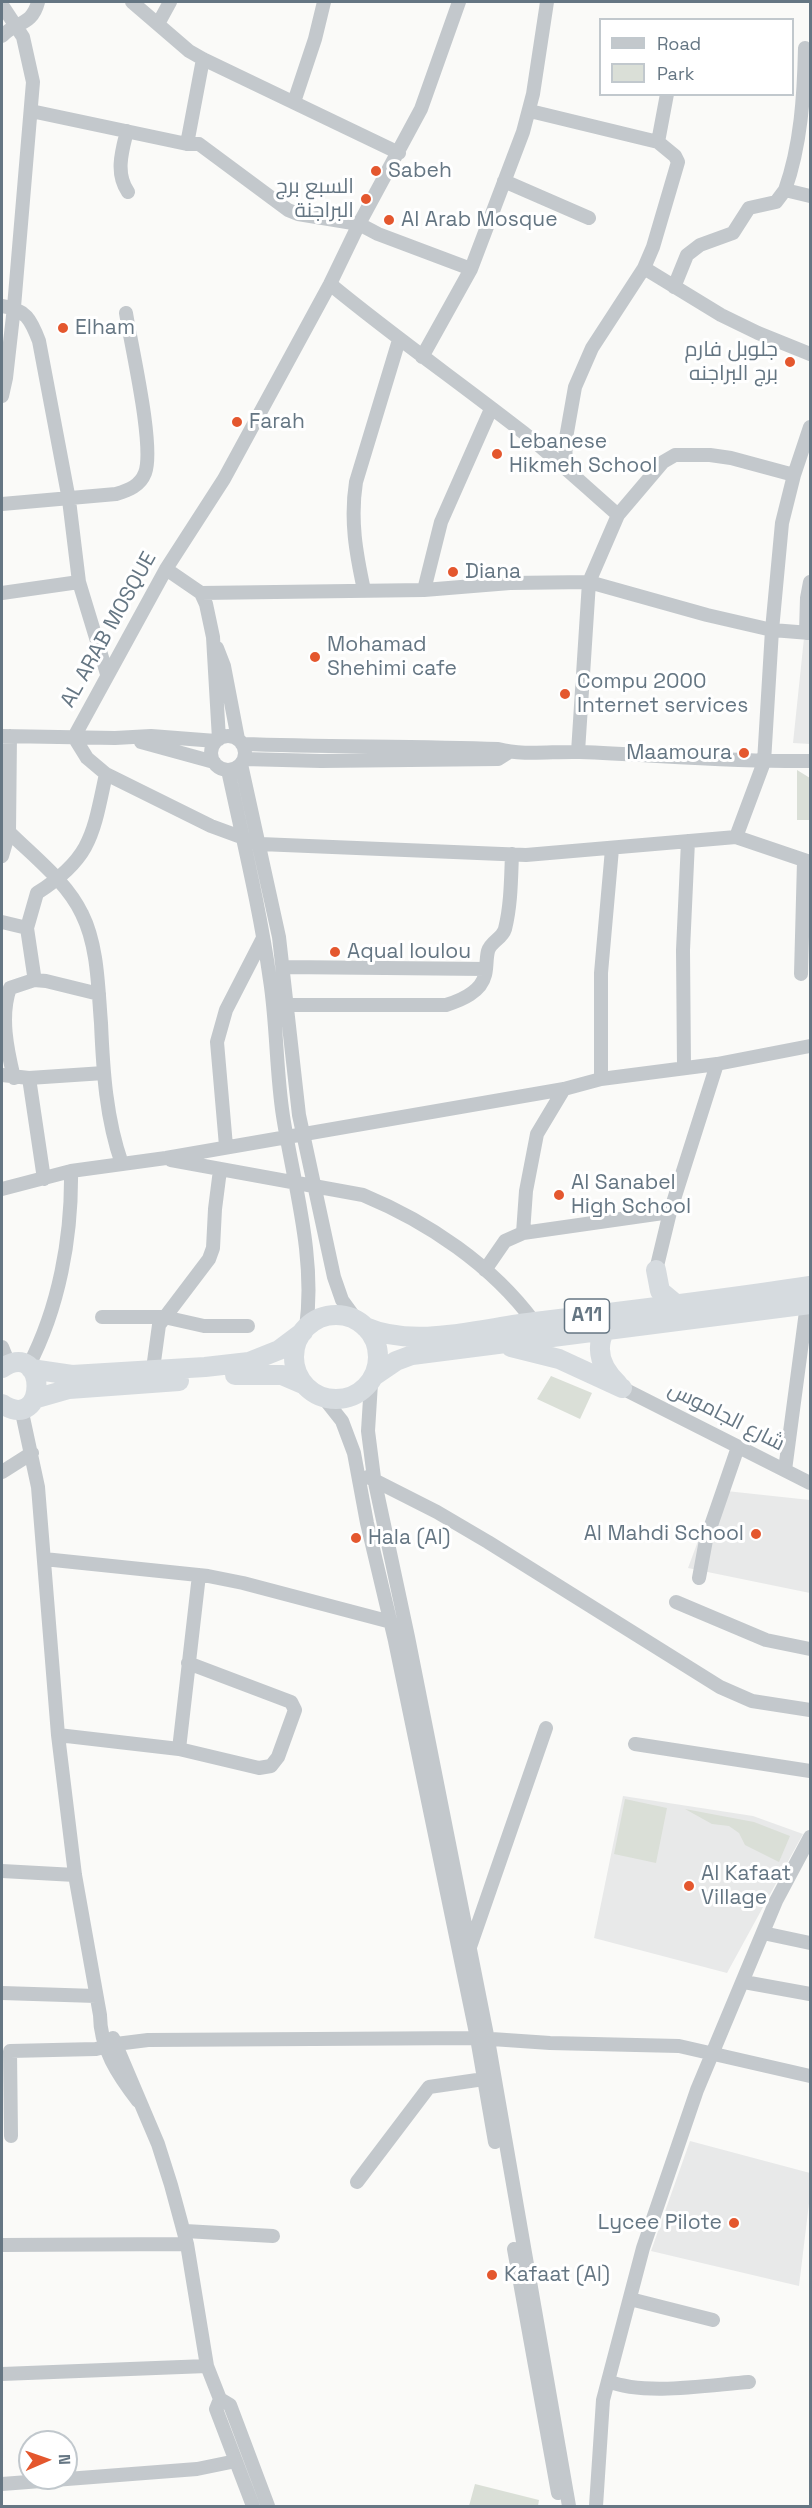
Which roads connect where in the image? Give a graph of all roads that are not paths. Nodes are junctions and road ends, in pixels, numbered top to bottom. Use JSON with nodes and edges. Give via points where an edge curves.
{"nodes":[{"id":1,"x":38,"y":2,"type":"edge"},
{"id":2,"x":132,"y":2,"type":"edge"},
{"id":3,"x":170,"y":2,"type":"edge"},
{"id":4,"x":324,"y":2,"type":"edge"},
{"id":5,"x":459,"y":2,"type":"edge"},
{"id":6,"x":547,"y":2,"type":"edge"},
{"id":7,"x":2,"y":5,"type":"edge"},
{"id":8,"x":158,"y":24,"type":"junction"},
{"id":9,"x":16,"y":27,"type":"junction"},
{"id":10,"x":2,"y":36,"type":"edge"},
{"id":11,"x":803,"y":49,"type":"edge"},
{"id":12,"x":203,"y":59,"type":"junction"},
{"id":13,"x":667,"y":96,"type":"edge"},
{"id":14,"x":294,"y":102,"type":"junction"},
{"id":15,"x":31,"y":111,"type":"junction"},
{"id":16,"x":530,"y":111,"type":"junction"},
{"id":17,"x":127,"y":131,"type":"junction"},
{"id":18,"x":658,"y":142,"type":"junction"},
{"id":19,"x":187,"y":144,"type":"junction"},
{"id":20,"x":399,"y":153,"type":"junction"},
{"id":21,"x":504,"y":181,"type":"junction"},
{"id":22,"x":785,"y":190,"type":"junction"},
{"id":23,"x":128,"y":192,"type":"dead end"},
{"id":24,"x":810,"y":196,"type":"edge"},
{"id":25,"x":589,"y":218,"type":"dead end"},
{"id":26,"x":359,"y":224,"type":"junction"},
{"id":27,"x":644,"y":268,"type":"junction"},
{"id":28,"x":471,"y":269,"type":"junction"},
{"id":29,"x":330,"y":284,"type":"junction"},
{"id":30,"x":674,"y":287,"type":"junction"},
{"id":31,"x":8,"y":307,"type":"edge"},
{"id":32,"x":126,"y":313,"type":"dead end"},
{"id":33,"x":399,"y":340,"type":"junction"},
{"id":34,"x":810,"y":354,"type":"edge"},
{"id":35,"x":422,"y":357,"type":"junction"},
{"id":36,"x":2,"y":396,"type":"edge"},
{"id":37,"x":491,"y":409,"type":"junction"},
{"id":38,"x":810,"y":427,"type":"edge"},
{"id":39,"x":565,"y":467,"type":"junction"},
{"id":40,"x":794,"y":475,"type":"junction"},
{"id":41,"x":69,"y":500,"type":"junction"},
{"id":42,"x":2,"y":504,"type":"edge"},
{"id":43,"x":618,"y":515,"type":"junction"},
{"id":44,"x":166,"y":569,"type":"junction"},
{"id":45,"x":79,"y":582,"type":"junction"},
{"id":46,"x":589,"y":582,"type":"junction"},
{"id":47,"x":810,"y":582,"type":"edge"},
{"id":48,"x":364,"y":590,"type":"junction"},
{"id":49,"x":424,"y":590,"type":"junction"},
{"id":50,"x":2,"y":593,"type":"edge"},
{"id":51,"x":201,"y":593,"type":"junction"},
{"id":52,"x":772,"y":630,"type":"junction"},
{"id":53,"x":808,"y":633,"type":"edge"},
{"id":54,"x":213,"y":638,"type":"junction"},
{"id":55,"x":107,"y":674,"type":"junction"},
{"id":56,"x":4,"y":733,"type":"edge"},
{"id":57,"x":74,"y":737,"type":"junction"},
{"id":58,"x":115,"y":738,"type":"junction"},
{"id":59,"x":218,"y":740,"type":"junction"},
{"id":60,"x":240,"y":742,"type":"junction"},
{"id":61,"x":509,"y":752,"type":"junction"},
{"id":62,"x":578,"y":752,"type":"junction"},
{"id":63,"x":810,"y":761,"type":"edge"},
{"id":64,"x":214,"y":762,"type":"junction"},
{"id":65,"x":764,"y":762,"type":"junction"},
{"id":66,"x":238,"y":764,"type":"junction"},
{"id":67,"x":106,"y":774,"type":"junction"},
{"id":68,"x":9,"y":832,"type":"junction"},
{"id":69,"x":736,"y":837,"type":"junction"},
{"id":70,"x":244,"y":840,"type":"junction"},
{"id":71,"x":688,"y":841,"type":"junction"},
{"id":72,"x":260,"y":844,"type":"junction"},
{"id":73,"x":612,"y":849,"type":"junction"},
{"id":74,"x":512,"y":854,"type":"junction"},
{"id":75,"x":2,"y":856,"type":"edge"},
{"id":76,"x":807,"y":862,"type":"edge"},
{"id":77,"x":57,"y":880,"type":"junction"},
{"id":78,"x":2,"y":922,"type":"edge"},
{"id":79,"x":27,"y":928,"type":"junction"},
{"id":80,"x":263,"y":938,"type":"junction"},
{"id":81,"x":284,"y":967,"type":"junction"},
{"id":82,"x":486,"y":969,"type":"junction"},
{"id":83,"x":801,"y":974,"type":"dead end"},
{"id":84,"x":34,"y":980,"type":"junction"},
{"id":85,"x":99,"y":994,"type":"junction"},
{"id":86,"x":288,"y":1005,"type":"junction"},
{"id":87,"x":810,"y":1046,"type":"edge"},
{"id":88,"x":717,"y":1064,"type":"junction"},
{"id":89,"x":684,"y":1067,"type":"junction"},
{"id":90,"x":104,"y":1073,"type":"junction"},
{"id":91,"x":8,"y":1077,"type":"edge"},
{"id":92,"x":28,"y":1078,"type":"junction"},
{"id":93,"x":601,"y":1079,"type":"junction"},
{"id":94,"x":564,"y":1089,"type":"junction"},
{"id":95,"x":303,"y":1135,"type":"junction"},
{"id":96,"x":287,"y":1137,"type":"junction"},
{"id":97,"x":226,"y":1146,"type":"junction"},
{"id":98,"x":166,"y":1158,"type":"junction"},
{"id":99,"x":122,"y":1164,"type":"junction"},
{"id":100,"x":220,"y":1170,"type":"junction"},
{"id":101,"x":71,"y":1171,"type":"junction"},
{"id":102,"x":44,"y":1179,"type":"junction"},
{"id":103,"x":295,"y":1183,"type":"junction"},
{"id":104,"x":315,"y":1186,"type":"junction"},
{"id":105,"x":2,"y":1189,"type":"edge"},
{"id":106,"x":670,"y":1212,"type":"junction"},
{"id":107,"x":523,"y":1233,"type":"junction"},
{"id":108,"x":485,"y":1270,"type":"junction"},
{"id":109,"x":656,"y":1270,"type":"junction"},
{"id":110,"x":809,"y":1298,"type":"edge"},
{"id":111,"x":678,"y":1306,"type":"junction"},
{"id":112,"x":638,"y":1311,"type":"junction"},
{"id":113,"x":102,"y":1317,"type":"dead end"},
{"id":114,"x":164,"y":1317,"type":"junction"},
{"id":115,"x":534,"y":1322,"type":"junction"},
{"id":116,"x":362,"y":1324,"type":"junction"},
{"id":117,"x":248,"y":1326,"type":"dead end"},
{"id":118,"x":304,"y":1330,"type":"junction"},
{"id":119,"x":605,"y":1330,"type":"junction"},
{"id":120,"x":487,"y":1344,"type":"junction"},
{"id":121,"x":14,"y":1363,"type":"edge"},
{"id":122,"x":153,"y":1369,"type":"junction"},
{"id":123,"x":372,"y":1379,"type":"junction"},
{"id":124,"x":303,"y":1384,"type":"junction"},
{"id":125,"x":622,"y":1388,"type":"junction"},
{"id":126,"x":323,"y":1397,"type":"junction"},
{"id":127,"x":13,"y":1405,"type":"edge"},
{"id":128,"x":738,"y":1447,"type":"junction"},
{"id":129,"x":32,"y":1453,"type":"junction"},
{"id":130,"x":785,"y":1470,"type":"junction"},
{"id":131,"x":2,"y":1472,"type":"edge"},
{"id":132,"x":358,"y":1474,"type":"junction"},
{"id":133,"x":374,"y":1478,"type":"junction"},
{"id":134,"x":810,"y":1483,"type":"edge"},
{"id":135,"x":44,"y":1559,"type":"junction"},
{"id":136,"x":199,"y":1575,"type":"junction"},
{"id":137,"x":699,"y":1578,"type":"dead end"},
{"id":138,"x":676,"y":1602,"type":"dead end"},
{"id":139,"x":391,"y":1623,"type":"junction"},
{"id":140,"x":810,"y":1649,"type":"edge"},
{"id":141,"x":188,"y":1663,"type":"junction"},
{"id":142,"x":810,"y":1710,"type":"edge"},
{"id":143,"x":546,"y":1728,"type":"dead end"},
{"id":144,"x":58,"y":1735,"type":"junction"},
{"id":145,"x":635,"y":1744,"type":"dead end"},
{"id":146,"x":179,"y":1749,"type":"junction"},
{"id":147,"x":810,"y":1771,"type":"edge"},
{"id":148,"x":810,"y":1837,"type":"edge"},
{"id":149,"x":2,"y":1871,"type":"edge"},
{"id":150,"x":75,"y":1875,"type":"junction"},
{"id":151,"x":763,"y":1933,"type":"junction"},
{"id":152,"x":810,"y":1943,"type":"edge"},
{"id":153,"x":469,"y":1950,"type":"junction"},
{"id":154,"x":744,"y":1982,"type":"junction"},
{"id":155,"x":2,"y":1993,"type":"edge"},
{"id":156,"x":810,"y":1994,"type":"edge"},
{"id":157,"x":96,"y":1996,"type":"junction"},
{"id":158,"x":482,"y":2039,"type":"junction"},
{"id":159,"x":111,"y":2046,"type":"junction"},
{"id":160,"x":713,"y":2053,"type":"junction"},
{"id":161,"x":810,"y":2076,"type":"edge"},
{"id":162,"x":484,"y":2079,"type":"junction"},
{"id":163,"x":11,"y":2136,"type":"dead end"},
{"id":164,"x":357,"y":2182,"type":"dead end"},
{"id":165,"x":273,"y":2236,"type":"dead end"},
{"id":166,"x":186,"y":2238,"type":"junction"},
{"id":167,"x":2,"y":2245,"type":"edge"},
{"id":168,"x":630,"y":2299,"type":"junction"},
{"id":169,"x":712,"y":2320,"type":"dead end"},
{"id":170,"x":207,"y":2366,"type":"junction"},
{"id":171,"x":2,"y":2374,"type":"edge"},
{"id":172,"x":608,"y":2381,"type":"junction"},
{"id":173,"x":748,"y":2382,"type":"dead end"},
{"id":174,"x":220,"y":2399,"type":"junction"},
{"id":175,"x":236,"y":2461,"type":"junction"},
{"id":176,"x":2,"y":2484,"type":"edge"},
{"id":177,"x":253,"y":2506,"type":"edge"},
{"id":178,"x":268,"y":2506,"type":"edge"},
{"id":179,"x":560,"y":2506,"type":"edge"},
{"id":180,"x":569,"y":2506,"type":"edge"},
{"id":181,"x":596,"y":2506,"type":"edge"}],
"edges":[{"from":1,"to":9,"type":"street","via":[[33,15]]},
{"from":2,"to":8,"type":"street"},
{"from":3,"to":8,"type":"street"},
{"from":4,"to":14,"type":"street"},
{"from":5,"to":20,"type":"street","name":"AL ARAB MOSQUE","via":[[421,109]]},
{"from":6,"to":16,"type":"street"},
{"from":7,"to":9,"type":"street"},
{"from":8,"to":12,"type":"street"},
{"from":9,"to":10,"type":"street"},
{"from":9,"to":15,"type":"street","via":[[23,37],[31,67]]},
{"from":11,"to":22,"type":"street","via":[[804,82],[795,154]]},
{"from":12,"to":14,"type":"street"},
{"from":12,"to":19,"type":"street"},
{"from":13,"to":18,"type":"street"},
{"from":14,"to":20,"type":"street"},
{"from":15,"to":17,"type":"street"},
{"from":15,"to":31,"type":"street"},
{"from":16,"to":18,"type":"street"},
{"from":16,"to":21,"type":"street"},
{"from":17,"to":19,"type":"street"},
{"from":17,"to":23,"type":"street","via":[[121,167]]},
{"from":18,"to":27,"type":"street","via":[[677,159],[678,168]]},
{"from":19,"to":26,"type":"street","via":[[199,144],[213,152],[288,210]]},
{"from":20,"to":26,"type":"street","name":"AL ARAB MOSQUE"},
{"from":21,"to":25,"type":"street"},
{"from":21,"to":28,"type":"street"},
{"from":22,"to":24,"type":"street"},
{"from":22,"to":30,"type":"street","via":[[776,202],[749,208],[733,233],[692,249]]},
{"from":26,"to":28,"type":"street"},
{"from":26,"to":29,"type":"street","name":"AL ARAB MOSQUE"},
{"from":27,"to":30,"type":"street"},
{"from":27,"to":39,"type":"street","via":[[592,348],[575,387]]},
{"from":28,"to":35,"type":"street"},
{"from":29,"to":33,"type":"street"},
{"from":29,"to":44,"type":"street","name":"AL ARAB MOSQUE","via":[[224,479]]},
{"from":30,"to":34,"type":"street","via":[[737,323]]},
{"from":31,"to":36,"type":"street"},
{"from":31,"to":41,"type":"street","via":[[28,318],[39,341]]},
{"from":32,"to":41,"type":"street","via":[[147,439],[146,472],[132,489]]},
{"from":33,"to":35,"type":"street"},
{"from":33,"to":48,"type":"street","via":[[353,503],[355,546]]},
{"from":35,"to":37,"type":"street"},
{"from":37,"to":39,"type":"street"},
{"from":37,"to":49,"type":"street","via":[[441,522]]},
{"from":38,"to":40,"type":"street"},
{"from":39,"to":43,"type":"street"},
{"from":40,"to":43,"type":"street","via":[[731,458],[675,455],[663,462]]},
{"from":40,"to":52,"type":"street","via":[[782,523]]},
{"from":41,"to":42,"type":"street"},
{"from":41,"to":45,"type":"street"},
{"from":43,"to":46,"type":"street"},
{"from":44,"to":51,"type":"street"},
{"from":44,"to":55,"type":"street","name":"AL ARAB MOSQUE"},
{"from":45,"to":50,"type":"street"},
{"from":45,"to":55,"type":"street"},
{"from":46,"to":49,"type":"street"},
{"from":46,"to":52,"type":"street"},
{"from":46,"to":62,"type":"street"},
{"from":47,"to":53,"type":"street"},
{"from":48,"to":49,"type":"street"},
{"from":48,"to":51,"type":"street"},
{"from":51,"to":54,"type":"street"},
{"from":52,"to":53,"type":"street"},
{"from":52,"to":65,"type":"street"},
{"from":54,"to":59,"type":"street"},
{"from":54,"to":60,"type":"street","via":[[224,666]]},
{"from":55,"to":57,"type":"street","name":"AL ARAB MOSQUE"},
{"from":56,"to":57,"type":"street"},
{"from":56,"to":68,"type":"street"},
{"from":57,"to":58,"type":"street"},
{"from":57,"to":67,"type":"street","via":[[87,758]]},
{"from":58,"to":59,"type":"street"},
{"from":58,"to":64,"type":"street"},
{"from":59,"to":60,"type":"street","via":[[228,736]]},
{"from":59,"to":64,"type":"street","via":[[211,753]]},
{"from":60,"to":61,"type":"street","via":[[487,748]]},
{"from":60,"to":66,"type":"street"},
{"from":61,"to":62,"type":"street"},
{"from":61,"to":66,"type":"street","via":[[498,759]]},
{"from":62,"to":65,"type":"street"},
{"from":63,"to":65,"type":"street"},
{"from":64,"to":66,"type":"street","via":[[220,768]]},
{"from":65,"to":69,"type":"street"},
{"from":66,"to":70,"type":"street"},
{"from":66,"to":72,"type":"street"},
{"from":67,"to":70,"type":"street"},
{"from":67,"to":77,"type":"street","via":[[86,847]]},
{"from":68,"to":75,"type":"street"},
{"from":68,"to":77,"type":"street"},
{"from":69,"to":71,"type":"street"},
{"from":69,"to":76,"type":"street"},
{"from":70,"to":72,"type":"street"},
{"from":70,"to":80,"type":"street"},
{"from":71,"to":73,"type":"street"},
{"from":71,"to":89,"type":"street","via":[[682,950]]},
{"from":72,"to":74,"type":"street"},
{"from":72,"to":81,"type":"street"},
{"from":73,"to":74,"type":"street"},
{"from":73,"to":93,"type":"street","via":[[601,973]]},
{"from":74,"to":82,"type":"street","via":[[505,930],[491,946]]},
{"from":76,"to":83,"type":"street"},
{"from":77,"to":79,"type":"street","via":[[37,893]]},
{"from":77,"to":85,"type":"street","via":[[86,923]]},
{"from":78,"to":79,"type":"street"},
{"from":79,"to":84,"type":"street"},
{"from":80,"to":96,"type":"street"},
{"from":80,"to":97,"type":"street","via":[[226,1010],[217,1042]]},
{"from":81,"to":82,"type":"street"},
{"from":81,"to":86,"type":"street"},
{"from":82,"to":86,"type":"street","via":[[474,992],[446,1005]]},
{"from":84,"to":85,"type":"street"},
{"from":84,"to":91,"type":"street","via":[[12,987],[3,1007]]},
{"from":85,"to":90,"type":"street"},
{"from":86,"to":95,"type":"street"},
{"from":87,"to":88,"type":"street"},
{"from":88,"to":89,"type":"street"},
{"from":88,"to":106,"type":"street"},
{"from":89,"to":93,"type":"street"},
{"from":90,"to":92,"type":"street"},
{"from":90,"to":99,"type":"street"},
{"from":91,"to":92,"type":"street"},
{"from":92,"to":102,"type":"street"},
{"from":93,"to":94,"type":"street"},
{"from":94,"to":95,"type":"street"},
{"from":94,"to":107,"type":"street","via":[[537,1134]]},
{"from":95,"to":96,"type":"street"},
{"from":95,"to":104,"type":"street"},
{"from":96,"to":97,"type":"street"},
{"from":96,"to":103,"type":"street"},
{"from":97,"to":98,"type":"street"},
{"from":98,"to":99,"type":"street"},
{"from":98,"to":100,"type":"street"},
{"from":99,"to":101,"type":"street"},
{"from":100,"to":103,"type":"street"},
{"from":100,"to":114,"type":"street","via":[[209,1259]]},
{"from":101,"to":102,"type":"street"},
{"from":101,"to":121,"type":"street","via":[[72,1210],[67,1248],[51,1306]]},
{"from":102,"to":105,"type":"street"},
{"from":103,"to":104,"type":"street"},
{"from":103,"to":118,"type":"street","via":[[309,1268]]},
{"from":104,"to":108,"type":"street","via":[[382,1204],[443,1239]]},
{"from":104,"to":116,"type":"street","via":[[336,1284],[348,1310]]},
{"from":106,"to":107,"type":"street"},
{"from":106,"to":109,"type":"street"},
{"from":107,"to":108,"type":"street","via":[[505,1241]]},
{"from":108,"to":115,"type":"street"},
{"from":109,"to":111,"type":"highway","via":[[660,1291]]},
{"from":109,"to":112,"type":"highway"},
{"from":110,"to":111,"type":"highway","number":"A11"},
{"from":110,"to":119,"type":"highway","number":"A11"},
{"from":110,"to":130,"type":"street"},
{"from":111,"to":112,"type":"highway","number":"A11"},
{"from":112,"to":115,"type":"highway","number":"A11"},
{"from":113,"to":114,"type":"street"},
{"from":114,"to":117,"type":"street","via":[[204,1326]]},
{"from":114,"to":122,"type":"street","via":[[159,1325]]},
{"from":115,"to":116,"type":"highway","number":"A11","via":[[413,1337],[389,1335]]},
{"from":116,"to":118,"type":"highway","number":"A11","via":[[345,1316],[331,1316]]},
{"from":116,"to":123,"type":"highway","via":[[378,1350]]},
{"from":118,"to":122,"type":"highway","number":"A11","via":[[279,1350],[257,1360]]},
{"from":118,"to":124,"type":"highway","via":[[294,1354]]},
{"from":119,"to":120,"type":"highway","number":"A11"},
{"from":119,"to":125,"type":"highway","via":[[600,1343],[601,1359]]},
{"from":120,"to":123,"type":"highway","number":"A11","via":[[412,1355],[396,1360]]},
{"from":120,"to":125,"type":"highway","via":[[550,1356]]},
{"from":121,"to":122,"type":"highway","number":"A11","via":[[72,1375]]},
{"from":121,"to":127,"type":"highway","via":[[38,1382],[37,1393]]},
{"from":123,"to":126,"type":"highway","number":"A11","via":[[361,1392],[348,1398]]},
{"from":123,"to":133,"type":"street","via":[[368,1431]]},
{"from":124,"to":126,"type":"highway"},
{"from":124,"to":127,"type":"highway","via":[[288,1376],[256,1373],[69,1389]]},
{"from":125,"to":128,"type":"street","name":"شارع الجاموس"},
{"from":126,"to":132,"type":"street","via":[[347,1429]]},
{"from":127,"to":129,"type":"street"},
{"from":128,"to":130,"type":"street","name":"شارع الجاموس"},
{"from":128,"to":137,"type":"street","via":[[706,1540]]},
{"from":129,"to":131,"type":"street"},
{"from":129,"to":135,"type":"street"},
{"from":130,"to":134,"type":"street","name":"شارع الجاموس"},
{"from":132,"to":133,"type":"street"},
{"from":132,"to":139,"type":"street"},
{"from":133,"to":142,"type":"street","via":[[488,1542],[720,1687],[752,1701]]},
{"from":133,"to":153,"type":"street"},
{"from":135,"to":136,"type":"street"},
{"from":135,"to":144,"type":"street"},
{"from":136,"to":139,"type":"street"},
{"from":136,"to":141,"type":"street"},
{"from":138,"to":140,"type":"street","via":[[766,1640]]},
{"from":139,"to":158,"type":"street"},
{"from":141,"to":146,"type":"street"},
{"from":141,"to":146,"type":"street","via":[[291,1702],[295,1710],[271,1766],[260,1768]]},
{"from":143,"to":153,"type":"street"},
{"from":144,"to":146,"type":"street"},
{"from":144,"to":150,"type":"street"},
{"from":145,"to":147,"type":"street"},
{"from":148,"to":151,"type":"street"},
{"from":149,"to":150,"type":"street"},
{"from":150,"to":157,"type":"street"},
{"from":151,"to":152,"type":"street"},
{"from":151,"to":154,"type":"street"},
{"from":153,"to":158,"type":"street"},
{"from":154,"to":156,"type":"street"},
{"from":154,"to":160,"type":"street"},
{"from":155,"to":157,"type":"street"},
{"from":157,"to":159,"type":"street"},
{"from":158,"to":159,"type":"street","via":[[148,2040]]},
{"from":158,"to":160,"type":"street","via":[[679,2046]]},
{"from":158,"to":162,"type":"street"},
{"from":158,"to":180,"type":"street"},
{"from":159,"to":163,"type":"street","via":[[10,2051]]},
{"from":159,"to":166,"type":"street","via":[[158,2144]]},
{"from":160,"to":161,"type":"street"},
{"from":160,"to":168,"type":"street","via":[[647,2237]]},
{"from":162,"to":164,"type":"street","via":[[429,2088]]},
{"from":162,"to":179,"type":"street"},
{"from":165,"to":166,"type":"street"},
{"from":166,"to":167,"type":"street"},
{"from":166,"to":170,"type":"street"},
{"from":168,"to":169,"type":"street"},
{"from":168,"to":172,"type":"street"},
{"from":170,"to":171,"type":"street"},
{"from":170,"to":174,"type":"street"},
{"from":172,"to":173,"type":"street","via":[[640,2388]]},
{"from":172,"to":181,"type":"street","via":[[603,2400]]},
{"from":174,"to":175,"type":"street","via":[[216,2409]]},
{"from":174,"to":178,"type":"street","via":[[230,2405]]},
{"from":175,"to":176,"type":"street","via":[[196,2469]]},
{"from":175,"to":177,"type":"street"}]}
